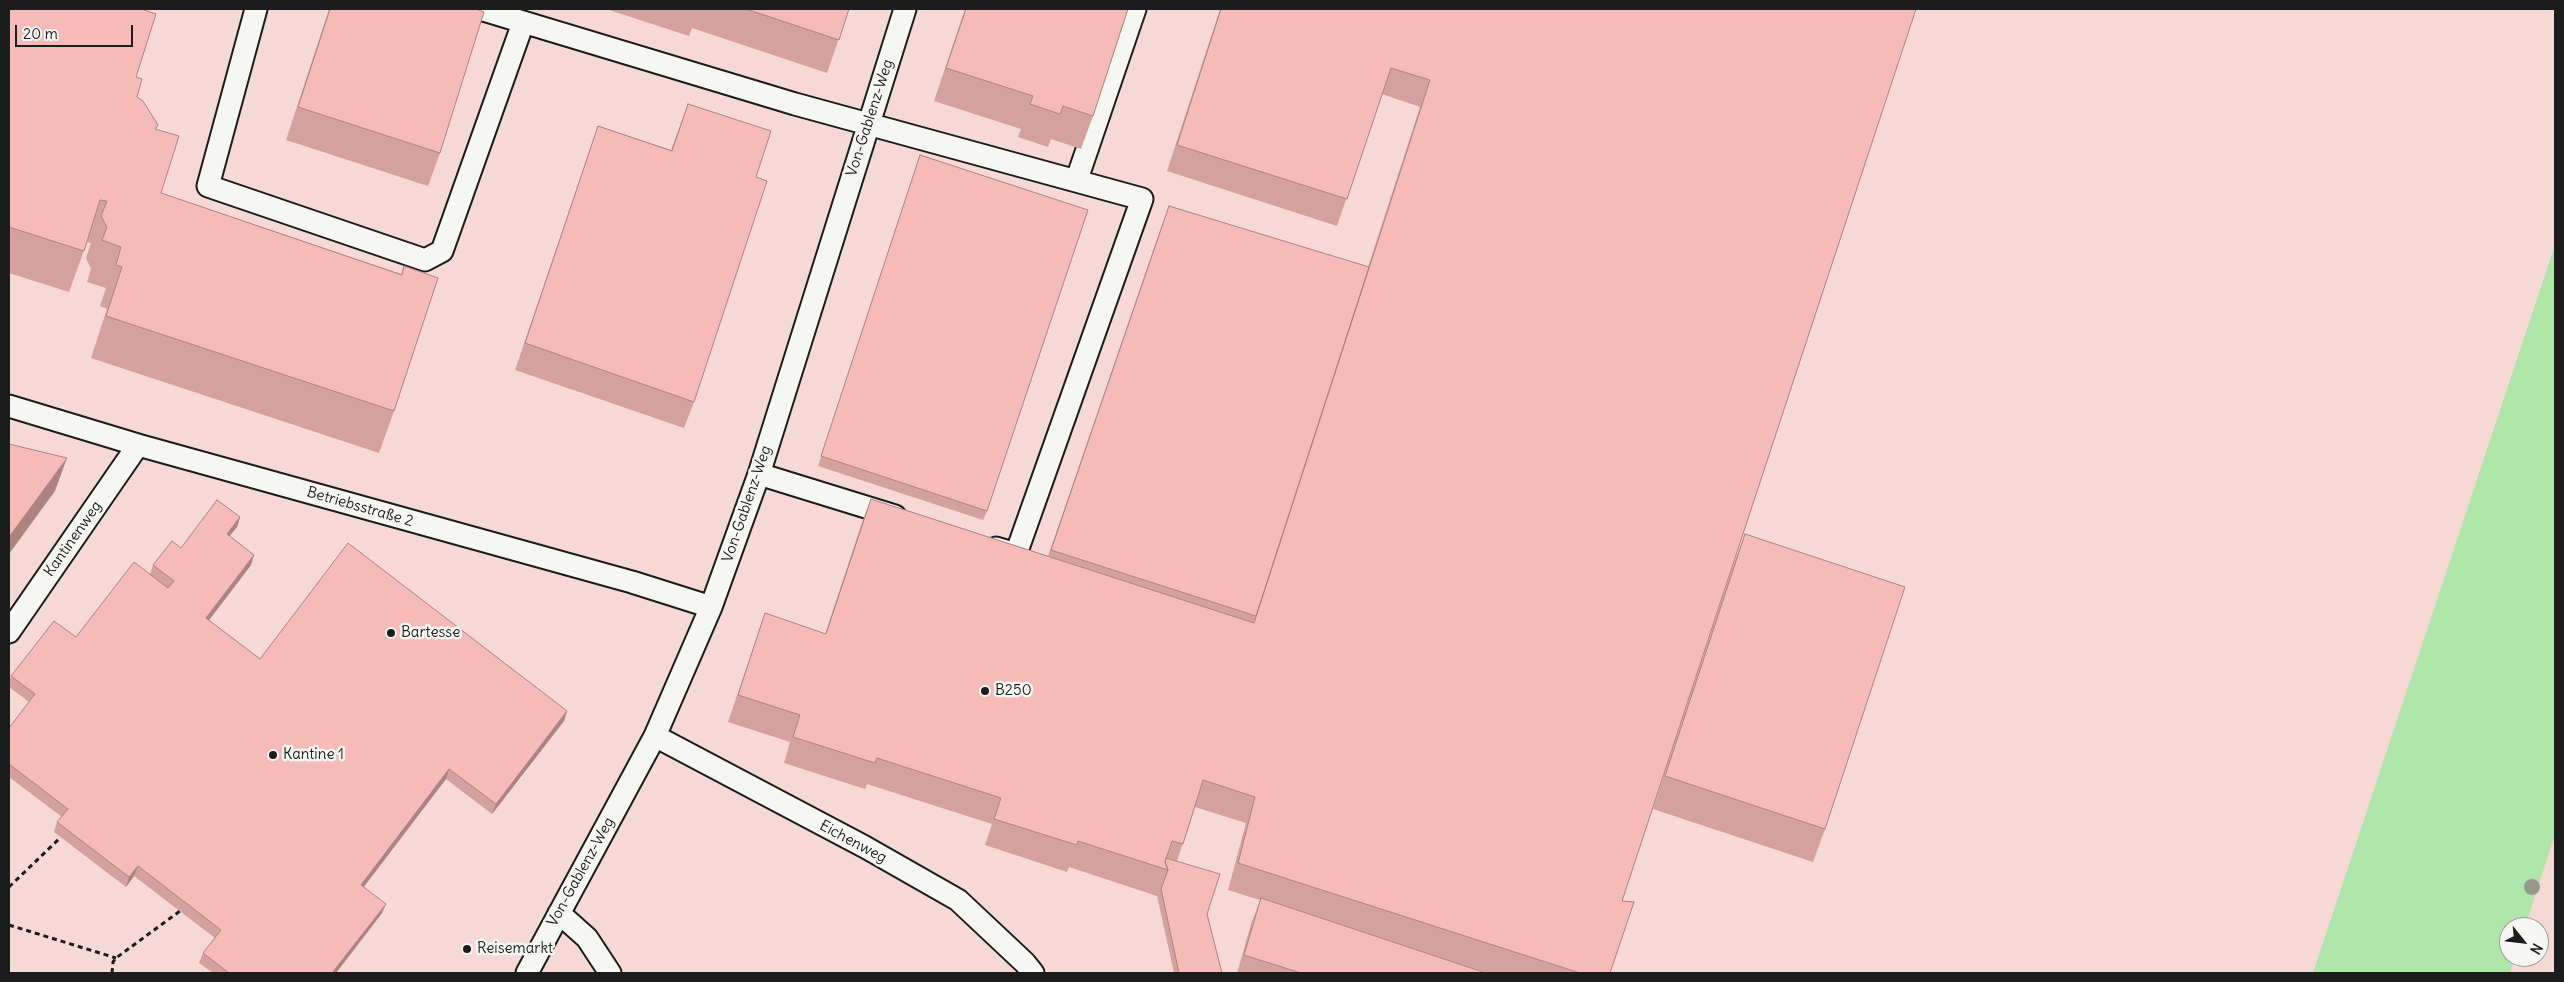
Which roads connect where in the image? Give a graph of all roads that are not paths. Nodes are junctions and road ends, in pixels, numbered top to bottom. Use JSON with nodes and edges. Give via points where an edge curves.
{"nodes":[{"id":1,"x":256,"y":9,"type":"edge"},
{"id":2,"x":480,"y":9,"type":"edge"},
{"id":3,"x":905,"y":9,"type":"edge"},
{"id":4,"x":1135,"y":9,"type":"edge"},
{"id":5,"x":523,"y":22,"type":"junction"},
{"id":6,"x":868,"y":124,"type":"junction"},
{"id":7,"x":1077,"y":179,"type":"junction"},
{"id":8,"x":9,"y":406,"type":"edge"},
{"id":9,"x":138,"y":445,"type":"junction"},
{"id":10,"x":759,"y":474,"type":"junction"},
{"id":11,"x":911,"y":521,"type":"edge"},
{"id":12,"x":978,"y":542,"type":"edge"},
{"id":13,"x":711,"y":607,"type":"junction"},
{"id":14,"x":9,"y":632,"type":"edge"},
{"id":15,"x":655,"y":736,"type":"junction"},
{"id":16,"x":558,"y":913,"type":"junction"},
{"id":17,"x":527,"y":973,"type":"edge"},
{"id":18,"x":610,"y":973,"type":"edge"},
{"id":19,"x":1032,"y":973,"type":"edge"}],
"edges":[{"from":1,"to":5,"type":"lane","via":[[208,186],[425,260],[442,251]]},
{"from":2,"to":5,"type":"lane"},
{"from":3,"to":6,"type":"lane","name":"Von-Gablenz-Weg"},
{"from":4,"to":7,"type":"lane"},
{"from":5,"to":6,"type":"lane"},
{"from":6,"to":7,"type":"lane"},
{"from":6,"to":10,"type":"lane","name":"Von-Gablenz-Weg"},
{"from":7,"to":12,"type":"lane","via":[[1142,199],[1016,554]]},
{"from":8,"to":9,"type":"lane","name":"Betriebsstraße 2"},
{"from":9,"to":13,"type":"lane","name":"Betriebsstraße 2","via":[[632,582]]},
{"from":9,"to":14,"type":"lane","name":"Kantinenweg"},
{"from":10,"to":11,"type":"lane"},
{"from":10,"to":13,"type":"lane","name":"Von-Gablenz-Weg"},
{"from":13,"to":15,"type":"lane","name":"Von-Gablenz-Weg"},
{"from":15,"to":16,"type":"lane","name":"Von-Gablenz-Weg"},
{"from":15,"to":19,"type":"lane","name":"Eichenweg","via":[[958,900]]},
{"from":16,"to":17,"type":"lane","name":"Von-Gablenz-Weg"},
{"from":16,"to":18,"type":"lane","via":[[587,938]]}]}
